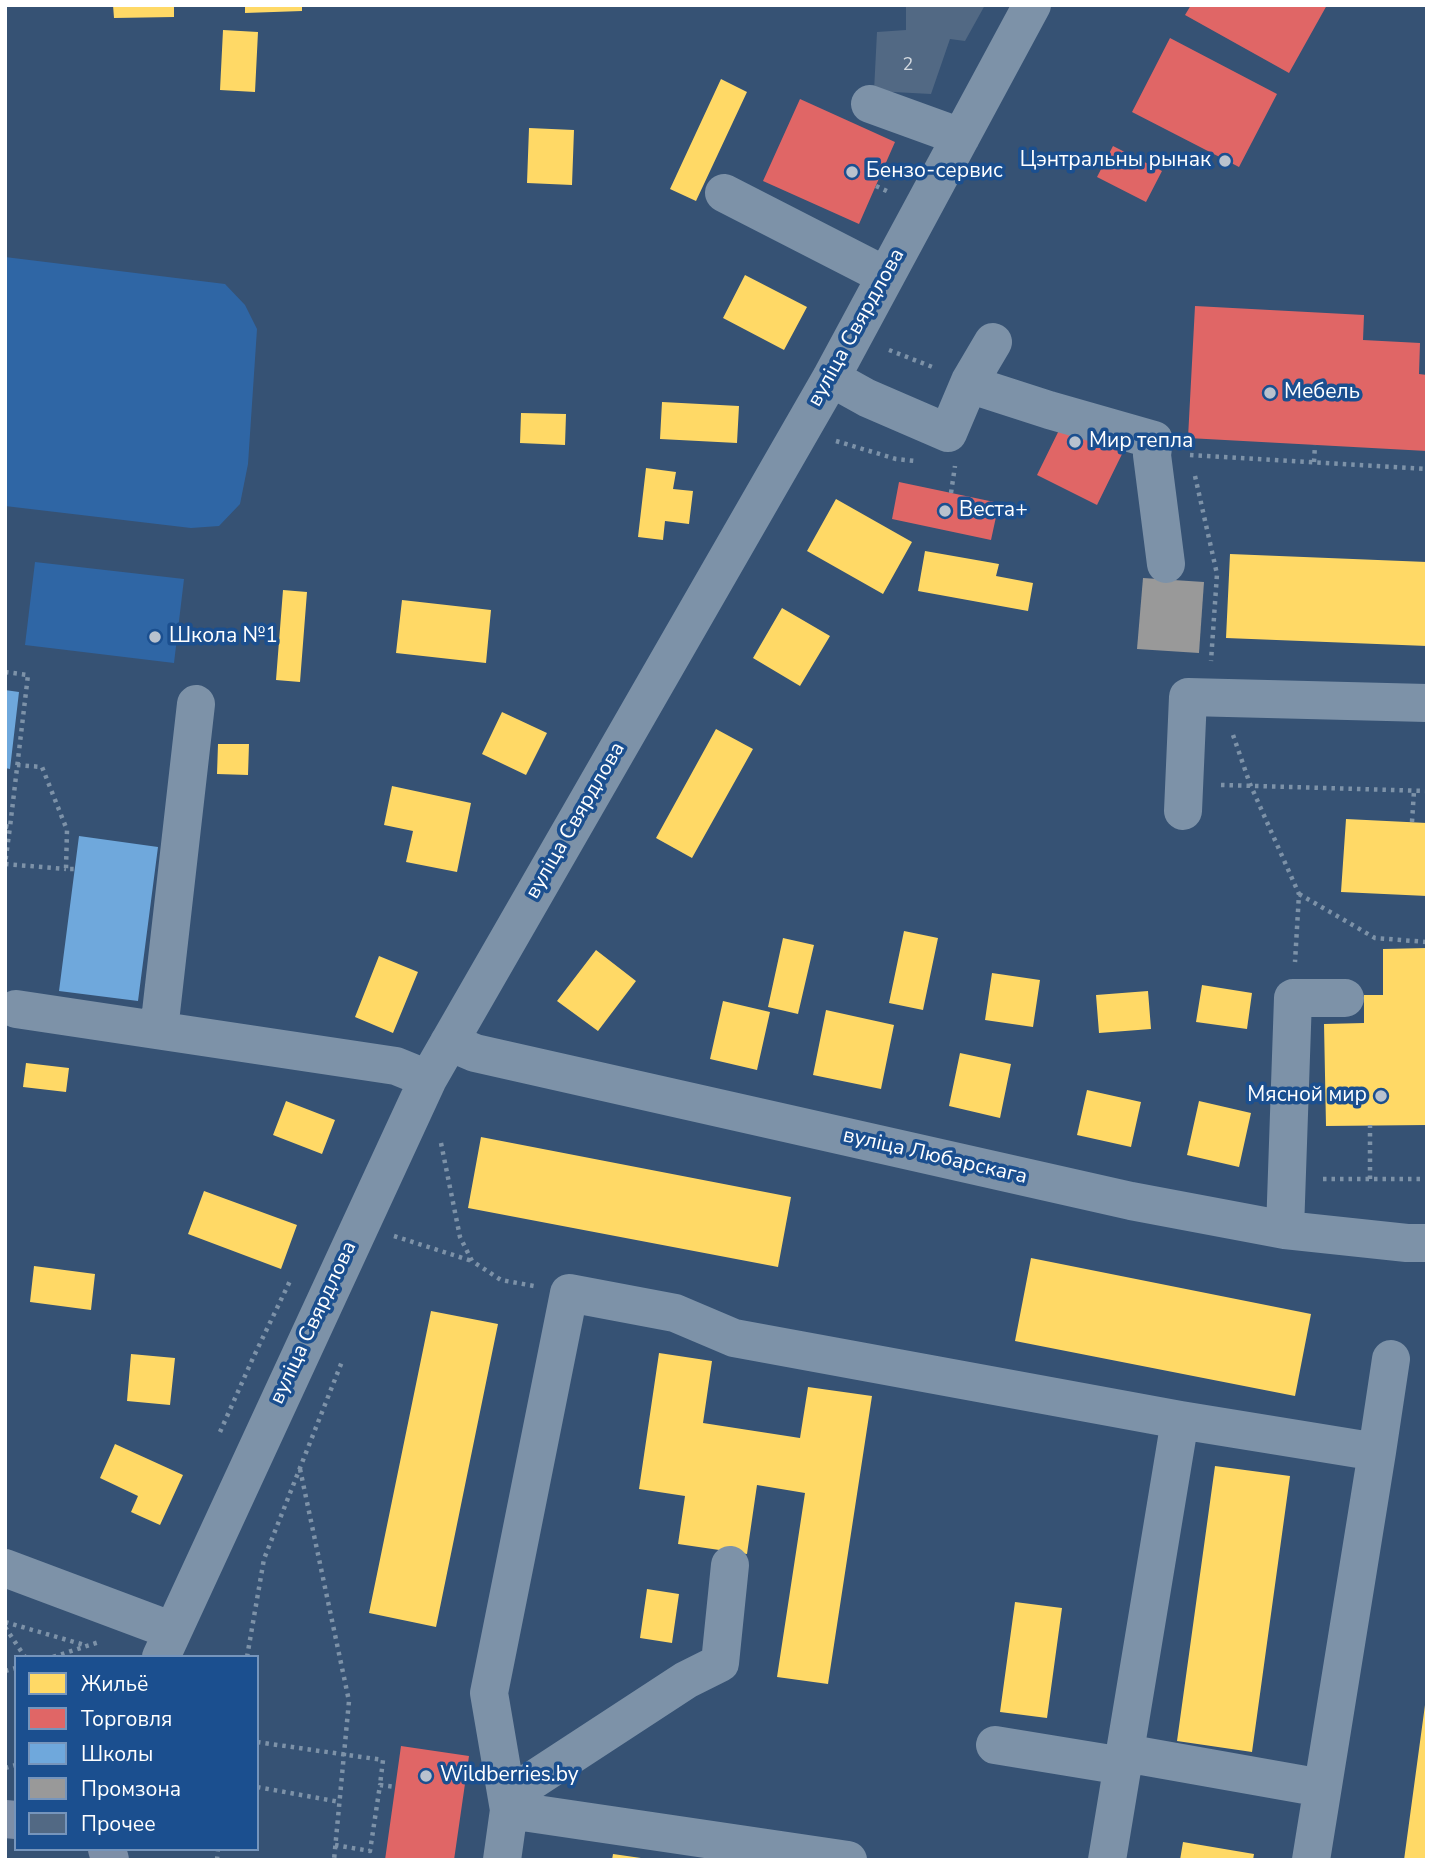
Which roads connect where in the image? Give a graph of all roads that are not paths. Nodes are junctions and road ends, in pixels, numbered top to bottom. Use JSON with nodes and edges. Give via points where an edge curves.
{"nodes":[{"id":1,"x":1032,"y":5,"type":"edge"},
{"id":2,"x":870,"y":104,"type":"dead end"},
{"id":3,"x":961,"y":138,"type":"junction"},
{"id":4,"x":724,"y":192,"type":"dead end"},
{"id":5,"x":886,"y":276,"type":"junction"},
{"id":6,"x":993,"y":342,"type":"dead end"},
{"id":7,"x":831,"y":377,"type":"junction"},
{"id":8,"x":970,"y":382,"type":"junction"},
{"id":9,"x":1166,"y":564,"type":"dead end"},
{"id":10,"x":196,"y":704,"type":"dead end"},
{"id":11,"x":1427,"y":704,"type":"edge"},
{"id":12,"x":1196,"y":798,"type":"road end"},
{"id":13,"x":1345,"y":998,"type":"dead end"},
{"id":14,"x":16,"y":1009,"type":"dead end"},
{"id":15,"x":159,"y":1030,"type":"junction"},
{"id":16,"x":449,"y":1042,"type":"junction"},
{"id":17,"x":428,"y":1079,"type":"junction"},
{"id":18,"x":1285,"y":1230,"type":"junction"},
{"id":19,"x":1427,"y":1243,"type":"edge"},
{"id":20,"x":1391,"y":1359,"type":"dead end"},
{"id":21,"x":1180,"y":1420,"type":"junction"},
{"id":22,"x":1377,"y":1452,"type":"junction"},
{"id":23,"x":730,"y":1564,"type":"dead end"},
{"id":24,"x":5,"y":1568,"type":"edge"},
{"id":25,"x":167,"y":1644,"type":"edge"},
{"id":26,"x":995,"y":1745,"type":"dead end"},
{"id":27,"x":1124,"y":1760,"type":"junction"},
{"id":28,"x":1322,"y":1788,"type":"junction"},
{"id":29,"x":508,"y":1803,"type":"junction"},
{"id":30,"x":502,"y":1860,"type":"edge"},
{"id":31,"x":848,"y":1860,"type":"edge"},
{"id":32,"x":1107,"y":1860,"type":"edge"},
{"id":33,"x":1311,"y":1860,"type":"edge"}],
"edges":[{"from":1,"to":3,"type":"street","name":"вуліца Свярдлова"},
{"from":2,"to":3,"type":"street"},
{"from":3,"to":5,"type":"street","name":"вуліца Свярдлова"},
{"from":4,"to":5,"type":"street"},
{"from":5,"to":7,"type":"street","name":"вуліца Свярдлова"},
{"from":6,"to":8,"type":"street"},
{"from":7,"to":8,"type":"street","via":[[948,433]]},
{"from":7,"to":16,"type":"street","name":"вуліца Свярдлова"},
{"from":8,"to":9,"type":"street","via":[[1154,440]]},
{"from":10,"to":15,"type":"street"},
{"from":11,"to":12,"type":"street","via":[[1188,697]]},
{"from":13,"to":18,"type":"street","via":[[1293,998]]},
{"from":14,"to":15,"type":"street"},
{"from":15,"to":17,"type":"street","via":[[396,1066]]},
{"from":16,"to":17,"type":"street","name":"вуліца Свярдлова"},
{"from":16,"to":18,"type":"street","name":"вуліца Любарскага","via":[[475,1053],[1131,1201]]},
{"from":17,"to":25,"type":"street","name":"вуліца Свярдлова"},
{"from":18,"to":19,"type":"street","name":"вуліца Любарскага"},
{"from":20,"to":22,"type":"street"},
{"from":21,"to":22,"type":"street"},
{"from":21,"to":27,"type":"street"},
{"from":21,"to":29,"type":"street","via":[[734,1338],[676,1313],[569,1293],[489,1693]]},
{"from":22,"to":28,"type":"street"},
{"from":23,"to":29,"type":"street","via":[[720,1663],[686,1679]]},
{"from":24,"to":25,"type":"street","via":[[135,1617]]},
{"from":26,"to":27,"type":"street"},
{"from":27,"to":28,"type":"street"},
{"from":27,"to":32,"type":"street"},
{"from":28,"to":33,"type":"street"},
{"from":29,"to":30,"type":"street"},
{"from":29,"to":31,"type":"street"}]}
